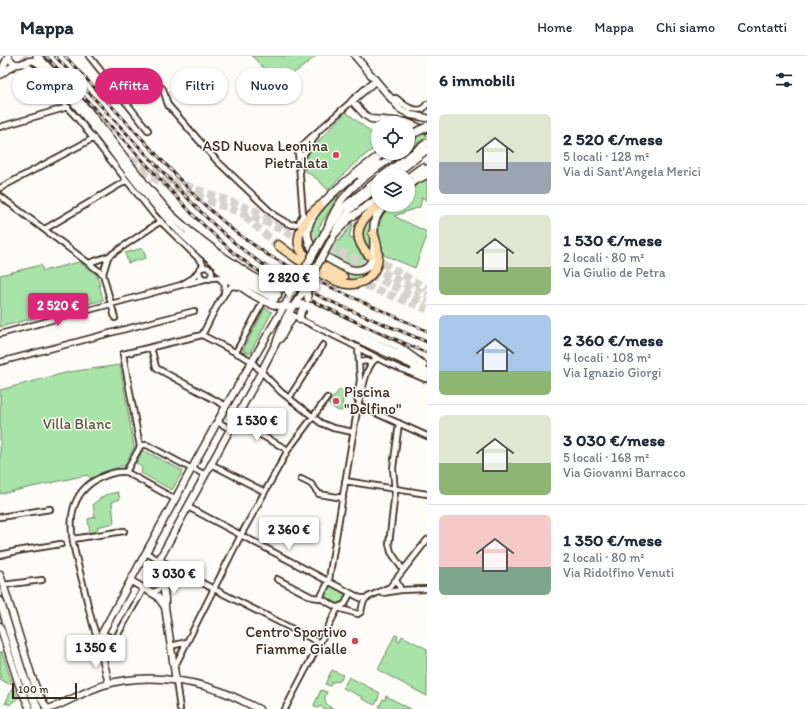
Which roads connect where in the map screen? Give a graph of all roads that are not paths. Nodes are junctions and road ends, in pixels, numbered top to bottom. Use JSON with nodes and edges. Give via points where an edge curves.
{"nodes":[{"id":1,"x":8,"y":56,"type":"edge"},
{"id":2,"x":37,"y":56,"type":"edge"},
{"id":3,"x":89,"y":56,"type":"edge"},
{"id":4,"x":355,"y":56,"type":"edge"},
{"id":5,"x":20,"y":64,"type":"junction"},
{"id":6,"x":98,"y":68,"type":"edge"},
{"id":7,"x":0,"y":74,"type":"edge"},
{"id":8,"x":375,"y":81,"type":"junction"},
{"id":9,"x":163,"y":89,"type":"edge"},
{"id":10,"x":391,"y":99,"type":"junction"},
{"id":11,"x":352,"y":102,"type":"junction"},
{"id":12,"x":127,"y":104,"type":"edge"},
{"id":13,"x":427,"y":104,"type":"edge"},
{"id":14,"x":68,"y":107,"type":"junction"},
{"id":15,"x":427,"y":118,"type":"edge"},
{"id":16,"x":371,"y":119,"type":"edge"},
{"id":17,"x":415,"y":125,"type":"edge"},
{"id":18,"x":0,"y":127,"type":"edge"},
{"id":19,"x":427,"y":127,"type":"edge"},
{"id":20,"x":148,"y":130,"type":"dead end"},
{"id":21,"x":427,"y":131,"type":"edge"},
{"id":22,"x":415,"y":133,"type":"edge"},
{"id":23,"x":94,"y":138,"type":"junction"},
{"id":24,"x":427,"y":143,"type":"edge"},
{"id":25,"x":427,"y":150,"type":"edge"},
{"id":26,"x":374,"y":160,"type":"edge"},
{"id":27,"x":386,"y":160,"type":"edge"},
{"id":28,"x":388,"y":160,"type":"edge"},
{"id":29,"x":393,"y":168,"type":"edge"},
{"id":30,"x":403,"y":168,"type":"edge"},
{"id":31,"x":424,"y":168,"type":"edge"},
{"id":32,"x":415,"y":173,"type":"edge"},
{"id":33,"x":427,"y":175,"type":"edge"},
{"id":34,"x":415,"y":179,"type":"edge"},
{"id":35,"x":124,"y":182,"type":"dead end"},
{"id":36,"x":415,"y":182,"type":"edge"},
{"id":37,"x":346,"y":183,"type":"junction"},
{"id":38,"x":371,"y":186,"type":"edge"},
{"id":39,"x":0,"y":188,"type":"edge"},
{"id":40,"x":371,"y":193,"type":"edge"},
{"id":41,"x":0,"y":196,"type":"edge"},
{"id":42,"x":371,"y":203,"type":"edge"},
{"id":43,"x":320,"y":206,"type":"junction"},
{"id":44,"x":371,"y":212,"type":"edge"},
{"id":45,"x":380,"y":212,"type":"edge"},
{"id":46,"x":161,"y":221,"type":"junction"},
{"id":47,"x":45,"y":229,"type":"junction"},
{"id":48,"x":326,"y":232,"type":"junction"},
{"id":49,"x":373,"y":233,"type":"junction"},
{"id":50,"x":333,"y":237,"type":"junction"},
{"id":51,"x":278,"y":245,"type":"tunnel mouth"},
{"id":52,"x":196,"y":247,"type":"junction"},
{"id":53,"x":369,"y":255,"type":"tunnel mouth"},
{"id":54,"x":109,"y":256,"type":"junction"},
{"id":55,"x":89,"y":263,"type":"junction"},
{"id":56,"x":200,"y":269,"type":"junction"},
{"id":57,"x":103,"y":274,"type":"junction"},
{"id":58,"x":343,"y":277,"type":"tunnel mouth"},
{"id":59,"x":218,"y":278,"type":"junction"},
{"id":60,"x":207,"y":279,"type":"junction"},
{"id":61,"x":181,"y":284,"type":"junction"},
{"id":62,"x":238,"y":285,"type":"junction"},
{"id":63,"x":306,"y":285,"type":"junction"},
{"id":64,"x":291,"y":289,"type":"junction"},
{"id":65,"x":276,"y":297,"type":"junction"},
{"id":66,"x":221,"y":300,"type":"junction"},
{"id":67,"x":264,"y":300,"type":"junction"},
{"id":68,"x":111,"y":304,"type":"junction"},
{"id":69,"x":295,"y":304,"type":"junction"},
{"id":70,"x":284,"y":307,"type":"junction"},
{"id":71,"x":309,"y":310,"type":"junction"},
{"id":72,"x":194,"y":311,"type":"dead end"},
{"id":73,"x":291,"y":314,"type":"junction"},
{"id":74,"x":116,"y":318,"type":"dead end"},
{"id":75,"x":276,"y":320,"type":"junction"},
{"id":76,"x":300,"y":320,"type":"junction"},
{"id":77,"x":0,"y":334,"type":"edge"},
{"id":78,"x":202,"y":335,"type":"junction"},
{"id":79,"x":324,"y":345,"type":"dead end"},
{"id":80,"x":151,"y":347,"type":"junction"},
{"id":81,"x":358,"y":347,"type":"junction"},
{"id":82,"x":381,"y":351,"type":"junction"},
{"id":83,"x":236,"y":352,"type":"junction"},
{"id":84,"x":378,"y":358,"type":"junction"},
{"id":85,"x":251,"y":361,"type":"junction"},
{"id":86,"x":0,"y":362,"type":"edge"},
{"id":87,"x":359,"y":362,"type":"junction"},
{"id":88,"x":371,"y":364,"type":"junction"},
{"id":89,"x":425,"y":365,"type":"edge"},
{"id":90,"x":261,"y":372,"type":"junction"},
{"id":91,"x":427,"y":372,"type":"edge"},
{"id":92,"x":427,"y":379,"type":"edge"},
{"id":93,"x":362,"y":381,"type":"junction"},
{"id":94,"x":288,"y":398,"type":"junction"},
{"id":95,"x":327,"y":398,"type":"dead end"},
{"id":96,"x":358,"y":405,"type":"junction"},
{"id":97,"x":226,"y":406,"type":"junction"},
{"id":98,"x":313,"y":417,"type":"junction"},
{"id":99,"x":234,"y":420,"type":"junction"},
{"id":100,"x":218,"y":422,"type":"junction"},
{"id":101,"x":399,"y":423,"type":"junction"},
{"id":102,"x":230,"y":429,"type":"junction"},
{"id":103,"x":353,"y":432,"type":"junction"},
{"id":104,"x":427,"y":436,"type":"edge"},
{"id":105,"x":140,"y":447,"type":"junction"},
{"id":106,"x":288,"y":450,"type":"junction"},
{"id":107,"x":211,"y":464,"type":"junction"},
{"id":108,"x":192,"y":469,"type":"junction"},
{"id":109,"x":126,"y":472,"type":"junction"},
{"id":110,"x":205,"y":475,"type":"junction"},
{"id":111,"x":301,"y":479,"type":"dead end"},
{"id":112,"x":345,"y":481,"type":"junction"},
{"id":113,"x":394,"y":488,"type":"junction"},
{"id":114,"x":266,"y":492,"type":"junction"},
{"id":115,"x":427,"y":494,"type":"edge"},
{"id":116,"x":343,"y":498,"type":"junction"},
{"id":117,"x":174,"y":499,"type":"junction"},
{"id":118,"x":188,"y":507,"type":"junction"},
{"id":119,"x":50,"y":509,"type":"dead end"},
{"id":120,"x":0,"y":517,"type":"edge"},
{"id":121,"x":124,"y":531,"type":"dead end"},
{"id":122,"x":241,"y":535,"type":"junction"},
{"id":123,"x":73,"y":539,"type":"junction"},
{"id":124,"x":427,"y":540,"type":"edge"},
{"id":125,"x":61,"y":544,"type":"dead end"},
{"id":126,"x":146,"y":553,"type":"junction"},
{"id":127,"x":0,"y":555,"type":"edge"},
{"id":128,"x":159,"y":560,"type":"junction"},
{"id":129,"x":171,"y":567,"type":"junction"},
{"id":130,"x":403,"y":570,"type":"junction"},
{"id":131,"x":0,"y":574,"type":"edge"},
{"id":132,"x":277,"y":579,"type":"dead end"},
{"id":133,"x":42,"y":580,"type":"dead end"},
{"id":134,"x":396,"y":580,"type":"junction"},
{"id":135,"x":131,"y":581,"type":"junction"},
{"id":136,"x":328,"y":581,"type":"junction"},
{"id":137,"x":163,"y":582,"type":"junction"},
{"id":138,"x":3,"y":585,"type":"junction"},
{"id":139,"x":214,"y":588,"type":"junction"},
{"id":140,"x":146,"y":589,"type":"junction"},
{"id":141,"x":427,"y":589,"type":"edge"},
{"id":142,"x":401,"y":590,"type":"junction"},
{"id":143,"x":350,"y":593,"type":"junction"},
{"id":144,"x":377,"y":594,"type":"junction"},
{"id":145,"x":320,"y":598,"type":"junction"},
{"id":146,"x":366,"y":598,"type":"junction"},
{"id":147,"x":0,"y":601,"type":"edge"},
{"id":148,"x":165,"y":607,"type":"junction"},
{"id":149,"x":338,"y":608,"type":"junction"},
{"id":150,"x":0,"y":626,"type":"edge"},
{"id":151,"x":102,"y":633,"type":"junction"},
{"id":152,"x":98,"y":639,"type":"junction"},
{"id":153,"x":115,"y":640,"type":"junction"},
{"id":154,"x":187,"y":642,"type":"junction"},
{"id":155,"x":320,"y":643,"type":"junction"},
{"id":156,"x":171,"y":646,"type":"junction"},
{"id":157,"x":100,"y":649,"type":"junction"},
{"id":158,"x":174,"y":668,"type":"junction"},
{"id":159,"x":176,"y":681,"type":"junction"},
{"id":160,"x":109,"y":684,"type":"junction"},
{"id":161,"x":30,"y":709,"type":"edge"},
{"id":162,"x":38,"y":709,"type":"edge"},
{"id":163,"x":47,"y":709,"type":"edge"},
{"id":164,"x":180,"y":709,"type":"edge"},
{"id":165,"x":259,"y":709,"type":"edge"},
{"id":166,"x":285,"y":709,"type":"edge"}],
"edges":[{"from":1,"to":5,"type":"street"},
{"from":1,"to":7,"type":"street"},
{"from":2,"to":65,"type":"main road","via":[[83,106],[170,214]]},
{"from":3,"to":6,"type":"street"},
{"from":4,"to":8,"type":"street"},
{"from":5,"to":7,"type":"street"},
{"from":5,"to":14,"type":"street","via":[[27,65],[33,70]]},
{"from":5,"to":52,"type":"street","via":[[30,60],[36,62],[92,125],[154,204]]},
{"from":8,"to":10,"type":"street"},
{"from":8,"to":11,"type":"street"},
{"from":9,"to":11,"type":"street","via":[[168,105],[228,173],[281,220],[292,226],[300,221],[303,214],[299,156],[304,154],[317,133]]},
{"from":10,"to":13,"type":"street","via":[[396,98],[413,109],[423,109]]},
{"from":10,"to":15,"type":"street","via":[[408,114]]},
{"from":11,"to":16,"type":"street"},
{"from":12,"to":20,"type":"street"},
{"from":14,"to":18,"type":"street"},
{"from":14,"to":23,"type":"street"},
{"from":17,"to":21,"type":"street"},
{"from":19,"to":22,"type":"main road","bridge":true},
{"from":23,"to":39,"type":"street"},
{"from":23,"to":46,"type":"street"},
{"from":24,"to":29,"type":"main road"},
{"from":25,"to":30,"type":"street"},
{"from":26,"to":37,"type":"main road"},
{"from":27,"to":37,"type":"street"},
{"from":28,"to":48,"type":"street","via":[[344,195],[332,213]]},
{"from":31,"to":32,"type":"street"},
{"from":31,"to":34,"type":"main road"},
{"from":33,"to":36,"type":"street"},
{"from":35,"to":47,"type":"street"},
{"from":37,"to":43,"type":"main road"},
{"from":38,"to":48,"type":"main road","via":[[343,208]]},
{"from":40,"to":50,"type":"street","via":[[345,214]]},
{"from":41,"to":47,"type":"street"},
{"from":42,"to":50,"type":"street","via":[[349,219]]},
{"from":43,"to":49,"type":"main road","via":[[309,224],[310,243],[315,250],[348,269],[361,270],[371,262],[374,256]]},
{"from":43,"to":58,"type":"highway","via":[[301,228],[299,247],[307,257]]},
{"from":44,"to":53,"type":"highway","via":[[361,222],[358,230],[360,244]]},
{"from":45,"to":49,"type":"main road","via":[[376,217]]},
{"from":46,"to":54,"type":"street"},
{"from":46,"to":56,"type":"street","via":[[201,261],[203,264]]},
{"from":47,"to":55,"type":"street"},
{"from":48,"to":64,"type":"main road","bridge":true},
{"from":49,"to":51,"type":"highway","via":[[378,251],[377,265],[367,278],[352,284],[341,283],[312,268]]},
{"from":50,"to":63,"type":"street","bridge":true},
{"from":52,"to":62,"type":"street"},
{"from":52,"to":65,"type":"street","via":[[241,280]]},
{"from":54,"to":55,"type":"street"},
{"from":54,"to":57,"type":"street"},
{"from":55,"to":57,"type":"street"},
{"from":56,"to":60,"type":"street","via":[[200,276]]},
{"from":56,"to":60,"type":"street","via":[[206,266],[211,269],[212,274]]},
{"from":56,"to":61,"type":"street","via":[[192,279]]},
{"from":57,"to":68,"type":"street"},
{"from":59,"to":60,"type":"street"},
{"from":59,"to":62,"type":"street"},
{"from":59,"to":66,"type":"street","via":[[226,285]]},
{"from":60,"to":61,"type":"street"},
{"from":61,"to":68,"type":"street"},
{"from":62,"to":66,"type":"street","via":[[230,287]]},
{"from":62,"to":67,"type":"street"},
{"from":63,"to":69,"type":"street","bridge":true},
{"from":63,"to":71,"type":"street","bridge":true},
{"from":64,"to":65,"type":"main road"},
{"from":64,"to":70,"type":"street"},
{"from":65,"to":67,"type":"street"},
{"from":65,"to":70,"type":"street"},
{"from":65,"to":75,"type":"street"},
{"from":66,"to":78,"type":"street"},
{"from":67,"to":83,"type":"street"},
{"from":68,"to":74,"type":"street"},
{"from":68,"to":77,"type":"street"},
{"from":69,"to":70,"type":"street"},
{"from":69,"to":71,"type":"street","via":[[304,304]]},
{"from":69,"to":73,"type":"street"},
{"from":70,"to":73,"type":"street"},
{"from":70,"to":75,"type":"street"},
{"from":71,"to":76,"type":"street","via":[[301,310]]},
{"from":71,"to":82,"type":"street"},
{"from":71,"to":89,"type":"street","via":[[399,347]]},
{"from":72,"to":86,"type":"street"},
{"from":73,"to":76,"type":"street"},
{"from":73,"to":90,"type":"street","via":[[282,326]]},
{"from":75,"to":85,"type":"street"},
{"from":76,"to":81,"type":"street"},
{"from":78,"to":80,"type":"street"},
{"from":78,"to":83,"type":"street"},
{"from":79,"to":94,"type":"street"},
{"from":80,"to":97,"type":"street","via":[[158,369]]},
{"from":80,"to":105,"type":"street","via":[[123,354]]},
{"from":81,"to":84,"type":"street"},
{"from":81,"to":87,"type":"street"},
{"from":82,"to":91,"type":"street"},
{"from":82,"to":92,"type":"street"},
{"from":83,"to":85,"type":"street"},
{"from":84,"to":88,"type":"street"},
{"from":84,"to":92,"type":"street"},
{"from":85,"to":90,"type":"street"},
{"from":85,"to":97,"type":"street"},
{"from":87,"to":88,"type":"street","via":[[367,361]]},
{"from":87,"to":93,"type":"street"},
{"from":88,"to":93,"type":"street"},
{"from":90,"to":94,"type":"street"},
{"from":90,"to":99,"type":"street"},
{"from":93,"to":96,"type":"street"},
{"from":94,"to":98,"type":"street"},
{"from":95,"to":98,"type":"street"},
{"from":96,"to":101,"type":"street"},
{"from":96,"to":103,"type":"street"},
{"from":97,"to":100,"type":"street"},
{"from":98,"to":103,"type":"street","via":[[330,428]]},
{"from":98,"to":106,"type":"street"},
{"from":99,"to":102,"type":"street"},
{"from":99,"to":106,"type":"street"},
{"from":100,"to":102,"type":"street"},
{"from":100,"to":108,"type":"street"},
{"from":101,"to":104,"type":"street"},
{"from":101,"to":113,"type":"street","via":[[393,468]]},
{"from":102,"to":107,"type":"street"},
{"from":103,"to":112,"type":"street"},
{"from":105,"to":108,"type":"street","via":[[144,444]]},
{"from":105,"to":109,"type":"street"},
{"from":106,"to":114,"type":"street"},
{"from":107,"to":110,"type":"street"},
{"from":107,"to":114,"type":"street"},
{"from":108,"to":110,"type":"street"},
{"from":108,"to":117,"type":"street"},
{"from":109,"to":117,"type":"street"},
{"from":109,"to":123,"type":"street","via":[[101,477],[83,490],[72,512]]},
{"from":110,"to":118,"type":"street"},
{"from":111,"to":116,"type":"street","via":[[311,484],[319,494]]},
{"from":112,"to":113,"type":"street"},
{"from":112,"to":116,"type":"street"},
{"from":113,"to":115,"type":"street"},
{"from":113,"to":130,"type":"street","via":[[389,544],[391,552]]},
{"from":114,"to":122,"type":"street"},
{"from":116,"to":136,"type":"street"},
{"from":117,"to":126,"type":"street"},
{"from":118,"to":122,"type":"street"},
{"from":118,"to":128,"type":"street"},
{"from":119,"to":120,"type":"street"},
{"from":121,"to":123,"type":"street"},
{"from":122,"to":136,"type":"street"},
{"from":122,"to":139,"type":"street"},
{"from":123,"to":152,"type":"street"},
{"from":124,"to":130,"type":"street"},
{"from":125,"to":127,"type":"street"},
{"from":126,"to":128,"type":"street"},
{"from":126,"to":135,"type":"street"},
{"from":128,"to":129,"type":"street"},
{"from":129,"to":137,"type":"street"},
{"from":129,"to":139,"type":"street"},
{"from":130,"to":134,"type":"street"},
{"from":131,"to":138,"type":"street"},
{"from":132,"to":145,"type":"street","via":[[312,597]]},
{"from":133,"to":138,"type":"street"},
{"from":134,"to":142,"type":"street"},
{"from":134,"to":144,"type":"street"},
{"from":135,"to":140,"type":"street"},
{"from":135,"to":151,"type":"street"},
{"from":136,"to":143,"type":"street"},
{"from":136,"to":145,"type":"street"},
{"from":137,"to":140,"type":"street","via":[[158,590],[153,592]]},
{"from":137,"to":148,"type":"street"},
{"from":138,"to":163,"type":"street","via":[[34,682]]},
{"from":139,"to":154,"type":"street"},
{"from":139,"to":155,"type":"street"},
{"from":140,"to":148,"type":"street","via":[[159,598]]},
{"from":140,"to":153,"type":"street"},
{"from":141,"to":142,"type":"street"},
{"from":142,"to":144,"type":"street"},
{"from":143,"to":146,"type":"street","via":[[356,597]]},
{"from":143,"to":149,"type":"street","via":[[345,604]]},
{"from":144,"to":146,"type":"street"},
{"from":145,"to":149,"type":"street"},
{"from":146,"to":149,"type":"street","via":[[360,613]]},
{"from":147,"to":162,"type":"main road","via":[[23,675]]},
{"from":148,"to":156,"type":"street"},
{"from":149,"to":155,"type":"street"},
{"from":150,"to":161,"type":"street","via":[[19,685]]},
{"from":151,"to":152,"type":"street"},
{"from":151,"to":153,"type":"street"},
{"from":152,"to":157,"type":"street"},
{"from":153,"to":157,"type":"street","via":[[111,645]]},
{"from":154,"to":156,"type":"street"},
{"from":154,"to":158,"type":"street"},
{"from":155,"to":166,"type":"street"},
{"from":156,"to":158,"type":"street"},
{"from":157,"to":160,"type":"street"},
{"from":158,"to":159,"type":"street"},
{"from":159,"to":160,"type":"street","via":[[143,679]]},
{"from":159,"to":164,"type":"street"},
{"from":159,"to":165,"type":"street","via":[[216,690]]},
{"from":160,"to":163,"type":"street"}]}
